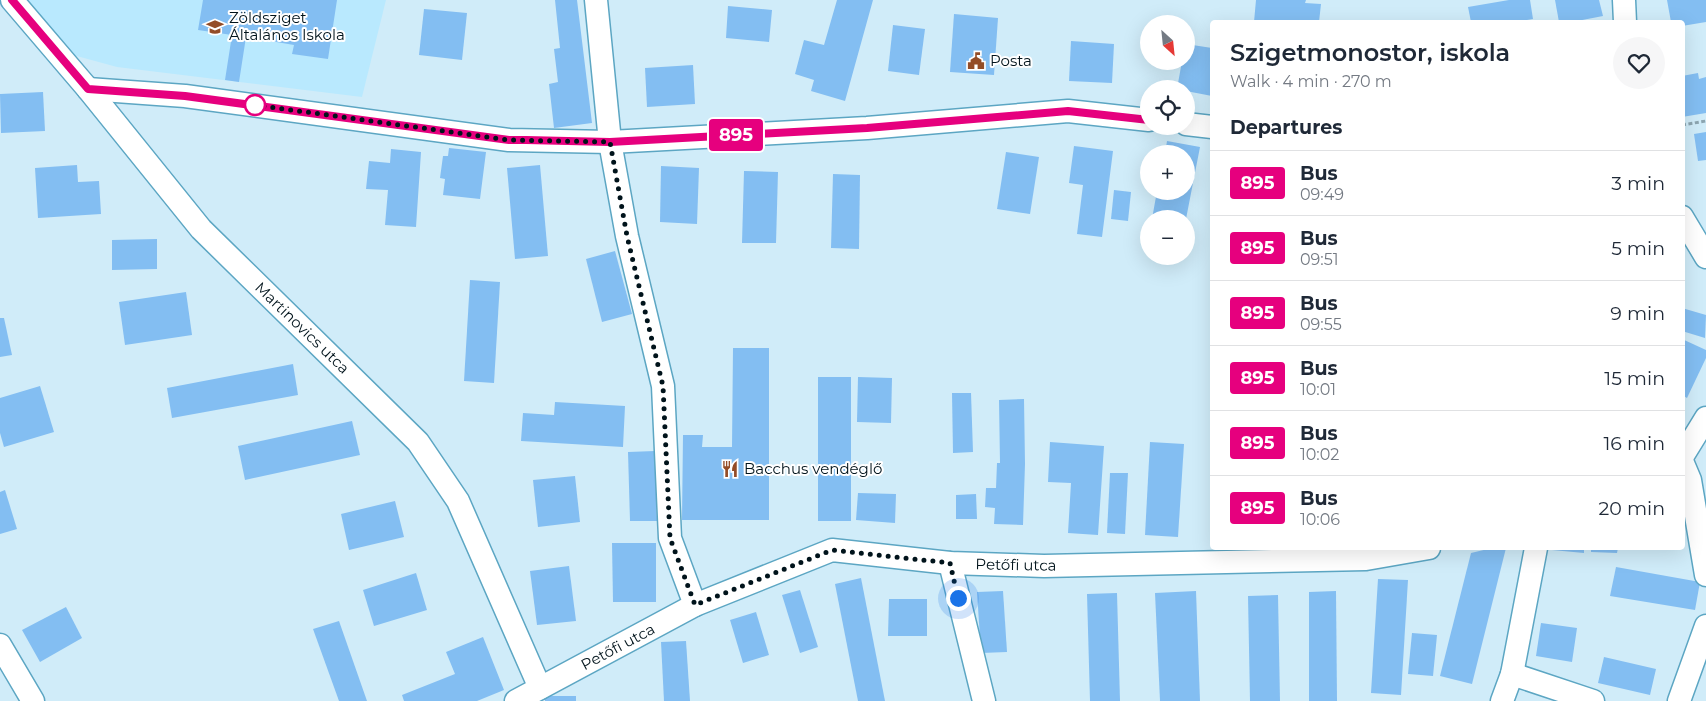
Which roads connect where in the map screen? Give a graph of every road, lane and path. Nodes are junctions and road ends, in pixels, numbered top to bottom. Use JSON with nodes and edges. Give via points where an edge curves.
{"nodes":[{"id":1,"x":12,"y":0,"type":"edge"},
{"id":2,"x":596,"y":0,"type":"edge"},
{"id":3,"x":1624,"y":0,"type":"edge"},
{"id":4,"x":1625,"y":20,"type":"edge"},
{"id":5,"x":88,"y":89,"type":"junction"},
{"id":6,"x":1140,"y":119,"type":"edge"},
{"id":7,"x":1706,"y":121,"type":"edge"},
{"id":8,"x":1685,"y":124,"type":"edge"},
{"id":9,"x":1195,"y":125,"type":"edge"},
{"id":10,"x":1210,"y":127,"type":"edge"},
{"id":11,"x":610,"y":142,"type":"junction"},
{"id":12,"x":1685,"y":222,"type":"edge"},
{"id":13,"x":1706,"y":257,"type":"edge"},
{"id":14,"x":1706,"y":418,"type":"edge"},
{"id":15,"x":1685,"y":452,"type":"edge"},
{"id":16,"x":1685,"y":468,"type":"edge"},
{"id":17,"x":1418,"y":550,"type":"edge"},
{"id":18,"x":1536,"y":550,"type":"edge"},
{"id":19,"x":950,"y":563,"type":"junction"},
{"id":20,"x":1706,"y":575,"type":"edge"},
{"id":21,"x":695,"y":605,"type":"junction"},
{"id":22,"x":1706,"y":626,"type":"edge"},
{"id":23,"x":0,"y":645,"type":"edge"},
{"id":24,"x":1512,"y":674,"type":"junction"},
{"id":25,"x":540,"y":688,"type":"junction"},
{"id":26,"x":33,"y":701,"type":"edge"},
{"id":27,"x":516,"y":701,"type":"edge"},
{"id":28,"x":984,"y":701,"type":"edge"},
{"id":29,"x":1502,"y":701,"type":"edge"},
{"id":30,"x":1593,"y":701,"type":"edge"},
{"id":31,"x":1679,"y":701,"type":"edge"}],
"edges":[{"from":1,"to":5,"type":"street","name":"Martinovics utca"},
{"from":2,"to":11,"type":"street"},
{"from":3,"to":4,"type":"street"},
{"from":5,"to":11,"type":"street","via":[[185,96],[509,140]]},
{"from":5,"to":25,"type":"street","name":"Martinovics utca","via":[[201,229],[418,442],[458,501]]},
{"from":6,"to":11,"type":"street","via":[[1068,111],[867,128]]},
{"from":7,"to":8,"type":"path"},
{"from":9,"to":10,"type":"street"},
{"from":11,"to":21,"type":"street","via":[[627,236],[663,386],[670,538]]},
{"from":12,"to":13,"type":"street"},
{"from":14,"to":15,"type":"street"},
{"from":16,"to":20,"type":"street","via":[[1690,480]]},
{"from":17,"to":19,"type":"street","name":"Petőfi utca","via":[[1366,559],[1044,566]]},
{"from":18,"to":24,"type":"street"},
{"from":19,"to":21,"type":"street","name":"Petőfi utca","via":[[832,550]]},
{"from":19,"to":28,"type":"street"},
{"from":21,"to":25,"type":"street","name":"Petőfi utca"},
{"from":22,"to":31,"type":"street"},
{"from":23,"to":26,"type":"street"},
{"from":24,"to":29,"type":"street"},
{"from":24,"to":30,"type":"street"},
{"from":25,"to":27,"type":"street","name":"Petőfi utca"}]}
